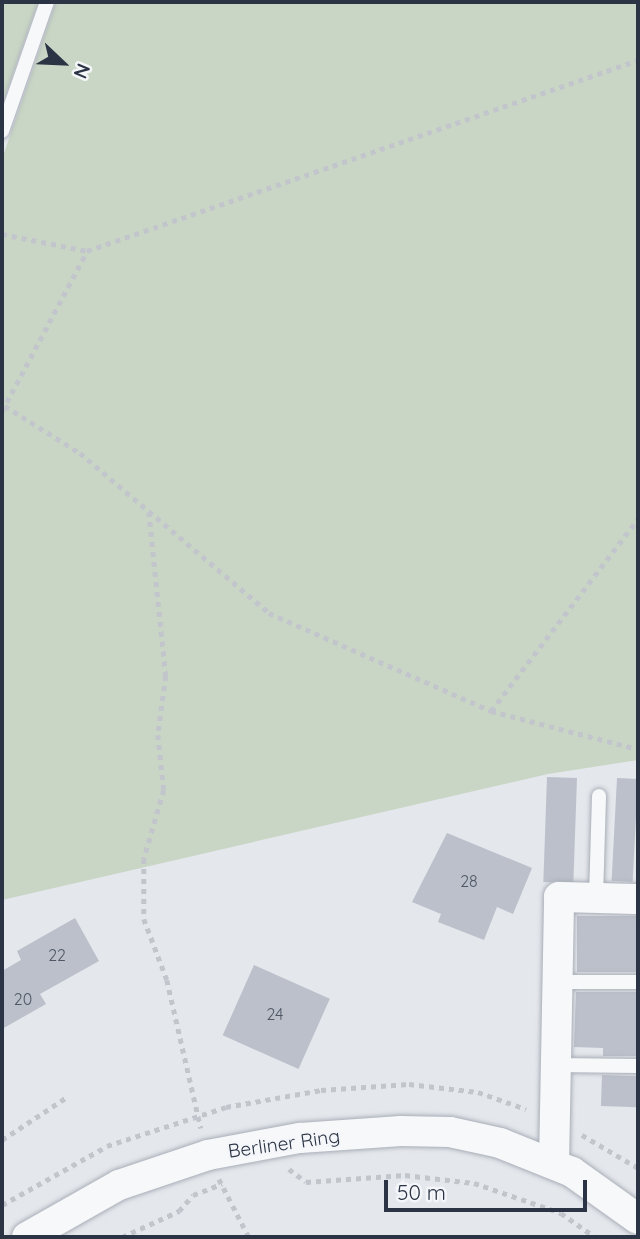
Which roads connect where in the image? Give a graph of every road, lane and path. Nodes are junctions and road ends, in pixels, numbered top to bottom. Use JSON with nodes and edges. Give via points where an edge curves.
{"nodes":[{"id":1,"x":47,"y":2,"type":"edge"},
{"id":2,"x":638,"y":60,"type":"edge"},
{"id":3,"x":2,"y":131,"type":"edge"},
{"id":4,"x":2,"y":234,"type":"edge"},
{"id":5,"x":87,"y":251,"type":"junction"},
{"id":6,"x":3,"y":408,"type":"edge"},
{"id":7,"x":148,"y":511,"type":"junction"},
{"id":8,"x":638,"y":519,"type":"edge"},
{"id":9,"x":491,"y":711,"type":"junction"},
{"id":10,"x":638,"y":749,"type":"edge"},
{"id":11,"x":598,"y":796,"type":"dead end"},
{"id":12,"x":596,"y":898,"type":"junction"},
{"id":13,"x":638,"y":899,"type":"edge"},
{"id":14,"x":557,"y":982,"type":"junction"},
{"id":15,"x":638,"y":982,"type":"edge"},
{"id":16,"x":556,"y":1065,"type":"junction"},
{"id":17,"x":638,"y":1066,"type":"edge"},
{"id":18,"x":68,"y":1097,"type":"dead end"},
{"id":19,"x":197,"y":1116,"type":"junction"},
{"id":20,"x":555,"y":1122,"type":"junction"},
{"id":21,"x":2,"y":1140,"type":"edge"},
{"id":22,"x":208,"y":1155,"type":"junction"},
{"id":23,"x":554,"y":1164,"type":"junction"},
{"id":24,"x":285,"y":1165,"type":"dead end"},
{"id":25,"x":638,"y":1168,"type":"edge"},
{"id":26,"x":234,"y":1181,"type":"dead end"},
{"id":27,"x":222,"y":1185,"type":"junction"},
{"id":28,"x":2,"y":1206,"type":"edge"},
{"id":29,"x":635,"y":1208,"type":"edge"},
{"id":30,"x":27,"y":1237,"type":"edge"},
{"id":31,"x":122,"y":1237,"type":"edge"},
{"id":32,"x":249,"y":1237,"type":"edge"},
{"id":33,"x":595,"y":1237,"type":"edge"}],
"edges":[{"from":1,"to":3,"type":"lane"},
{"from":2,"to":5,"type":"path"},
{"from":4,"to":5,"type":"path"},
{"from":5,"to":6,"type":"path"},
{"from":6,"to":7,"type":"path","via":[[80,453]]},
{"from":7,"to":9,"type":"path","via":[[269,613]]},
{"from":7,"to":19,"type":"path","via":[[166,676],[158,735],[163,790],[144,859],[144,919],[167,980]]},
{"from":8,"to":9,"type":"path"},
{"from":9,"to":10,"type":"path"},
{"from":11,"to":12,"type":"lane"},
{"from":12,"to":13,"type":"street"},
{"from":12,"to":14,"type":"street","via":[[559,897]]},
{"from":14,"to":15,"type":"lane"},
{"from":14,"to":16,"type":"street"},
{"from":16,"to":17,"type":"lane"},
{"from":16,"to":20,"type":"street"},
{"from":18,"to":21,"type":"path"},
{"from":19,"to":20,"type":"path","via":[[321,1090],[409,1084],[478,1091]]},
{"from":19,"to":28,"type":"path","via":[[107,1146]]},
{"from":20,"to":23,"type":"street"},
{"from":20,"to":25,"type":"path"},
{"from":22,"to":23,"type":"street","name":"Berliner Ring","via":[[300,1138],[450,1132]]},
{"from":22,"to":27,"type":"path"},
{"from":22,"to":30,"type":"street","name":"Berliner Ring","via":[[119,1185]]},
{"from":23,"to":29,"type":"street","name":"Berliner Ring"},
{"from":24,"to":33,"type":"path","via":[[306,1182],[405,1175],[474,1183],[561,1213]]},
{"from":26,"to":27,"type":"path"},
{"from":27,"to":31,"type":"path","via":[[193,1195],[179,1211]]},
{"from":27,"to":32,"type":"path"}]}
